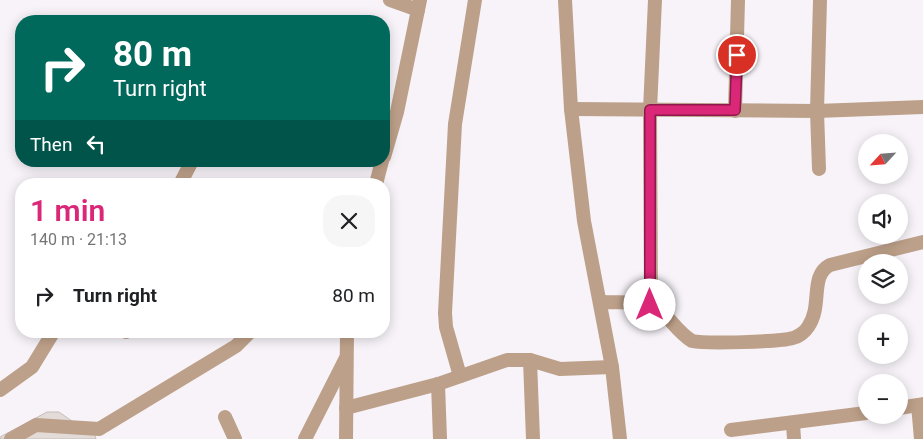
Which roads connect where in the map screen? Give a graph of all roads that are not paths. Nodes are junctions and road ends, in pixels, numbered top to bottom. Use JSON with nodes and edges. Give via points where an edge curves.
{"nodes":[{"id":1,"x":390,"y":0,"type":"edge"},
{"id":2,"x":475,"y":0,"type":"edge"},
{"id":3,"x":565,"y":0,"type":"edge"},
{"id":4,"x":655,"y":0,"type":"edge"},
{"id":5,"x":738,"y":0,"type":"edge"},
{"id":6,"x":820,"y":0,"type":"edge"},
{"id":7,"x":419,"y":5,"type":"edge"},
{"id":8,"x":923,"y":108,"type":"edge"},
{"id":9,"x":571,"y":109,"type":"junction"},
{"id":10,"x":650,"y":110,"type":"junction"},
{"id":11,"x":735,"y":110,"type":"junction"},
{"id":12,"x":817,"y":111,"type":"junction"},
{"id":13,"x":390,"y":136,"type":"edge"},
{"id":14,"x":819,"y":169,"type":"dead end"},
{"id":15,"x":923,"y":242,"type":"edge"},
{"id":16,"x":600,"y":302,"type":"junction"},
{"id":17,"x":650,"y":305,"type":"junction"},
{"id":18,"x":50,"y":338,"type":"edge"},
{"id":19,"x":244,"y":338,"type":"edge"},
{"id":20,"x":346,"y":338,"type":"edge"},
{"id":21,"x":346,"y":358,"type":"junction"},
{"id":22,"x":530,"y":360,"type":"junction"},
{"id":23,"x":612,"y":367,"type":"junction"},
{"id":24,"x":460,"y":376,"type":"junction"},
{"id":25,"x":438,"y":384,"type":"junction"},
{"id":26,"x":0,"y":390,"type":"edge"},
{"id":27,"x":920,"y":405,"type":"edge"},
{"id":28,"x":346,"y":408,"type":"junction"},
{"id":29,"x":858,"y":414,"type":"edge"},
{"id":30,"x":225,"y":417,"type":"dead end"},
{"id":31,"x":793,"y":424,"type":"junction"},
{"id":32,"x":731,"y":430,"type":"dead end"},
{"id":33,"x":11,"y":439,"type":"edge"},
{"id":34,"x":235,"y":439,"type":"edge"},
{"id":35,"x":305,"y":439,"type":"edge"},
{"id":36,"x":346,"y":439,"type":"edge"},
{"id":37,"x":440,"y":439,"type":"edge"},
{"id":38,"x":533,"y":439,"type":"edge"},
{"id":39,"x":620,"y":439,"type":"edge"},
{"id":40,"x":794,"y":439,"type":"edge"},
{"id":41,"x":921,"y":439,"type":"edge"}],
"edges":[{"from":1,"to":7,"type":"street"},
{"from":2,"to":24,"type":"street","via":[[455,124],[445,313]]},
{"from":3,"to":9,"type":"street"},
{"from":4,"to":10,"type":"street"},
{"from":5,"to":11,"type":"street"},
{"from":6,"to":12,"type":"street"},
{"from":7,"to":13,"type":"street"},
{"from":8,"to":12,"type":"street"},
{"from":9,"to":10,"type":"street"},
{"from":9,"to":16,"type":"street","via":[[584,221]]},
{"from":10,"to":11,"type":"street"},
{"from":10,"to":17,"type":"street"},
{"from":11,"to":12,"type":"street"},
{"from":12,"to":14,"type":"street"},
{"from":15,"to":17,"type":"street","via":[[822,269],[818,278],[817,309],[808,328],[792,338],[692,341],[660,310]]},
{"from":16,"to":17,"type":"street"},
{"from":16,"to":23,"type":"street"},
{"from":18,"to":26,"type":"street","via":[[32,367]]},
{"from":19,"to":33,"type":"street","via":[[236,346],[98,429],[36,425]]},
{"from":20,"to":21,"type":"street"},
{"from":21,"to":28,"type":"street"},
{"from":21,"to":35,"type":"street"},
{"from":22,"to":23,"type":"street","via":[[560,369]]},
{"from":22,"to":24,"type":"street","via":[[508,360]]},
{"from":22,"to":38,"type":"street"},
{"from":23,"to":39,"type":"street"},
{"from":24,"to":25,"type":"street"},
{"from":25,"to":28,"type":"street"},
{"from":25,"to":37,"type":"street"},
{"from":27,"to":41,"type":"street"},
{"from":28,"to":36,"type":"street"},
{"from":29,"to":31,"type":"street"},
{"from":30,"to":34,"type":"street"},
{"from":31,"to":32,"type":"street"},
{"from":31,"to":40,"type":"street"}]}
